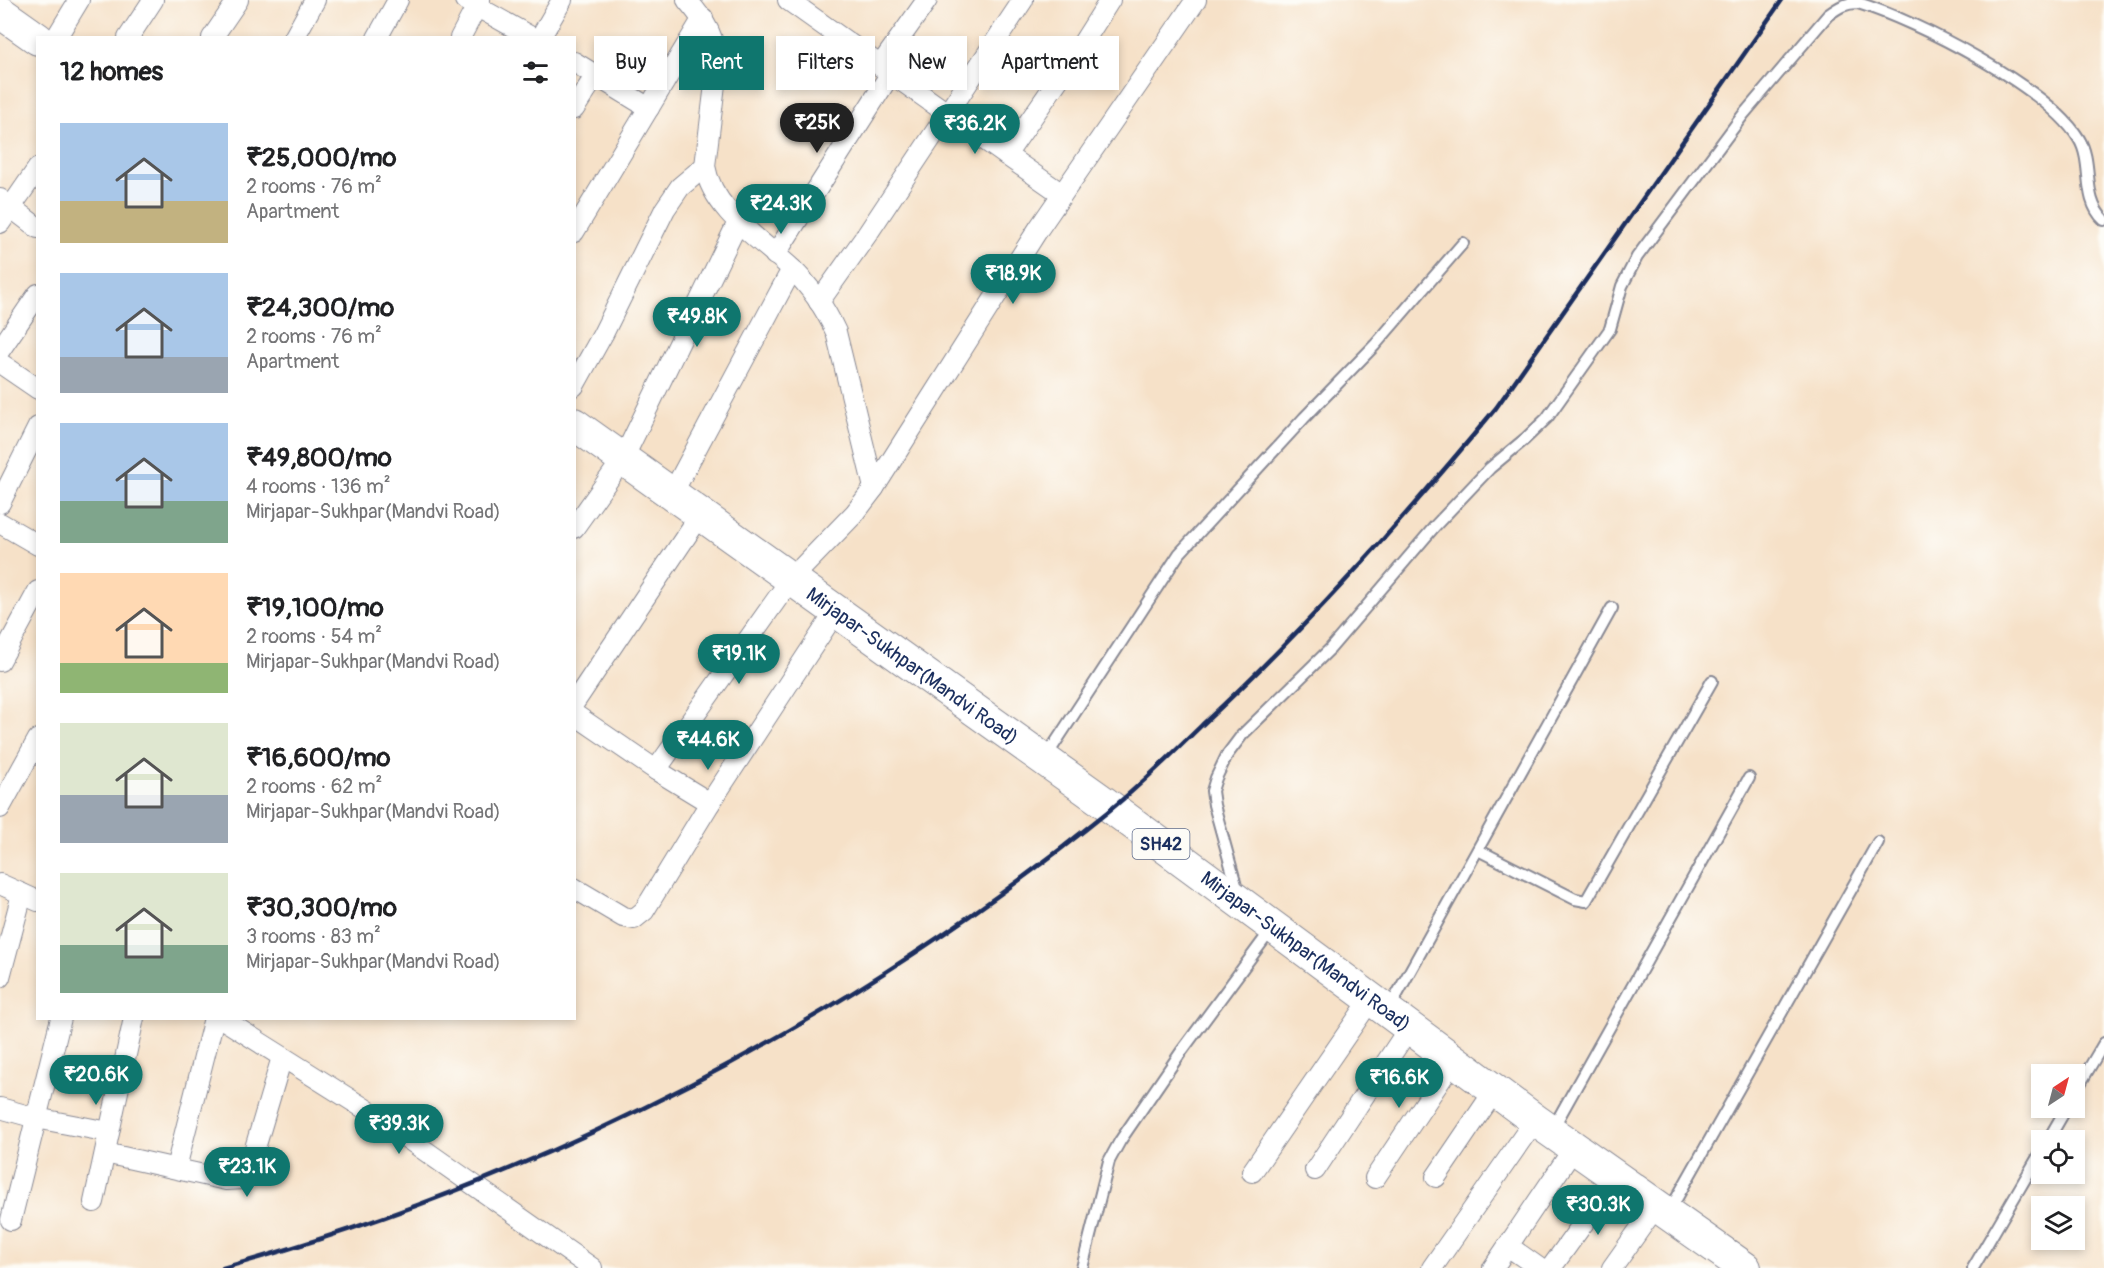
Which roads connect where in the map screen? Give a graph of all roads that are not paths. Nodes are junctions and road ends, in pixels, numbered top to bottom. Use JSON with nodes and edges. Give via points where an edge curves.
{"nodes":[{"id":1,"x":79,"y":0,"type":"edge"},
{"id":2,"x":153,"y":0,"type":"edge"},
{"id":3,"x":238,"y":0,"type":"edge"},
{"id":4,"x":315,"y":0,"type":"edge"},
{"id":5,"x":398,"y":0,"type":"edge"},
{"id":6,"x":562,"y":0,"type":"edge"},
{"id":7,"x":687,"y":0,"type":"edge"},
{"id":8,"x":788,"y":0,"type":"edge"},
{"id":9,"x":927,"y":0,"type":"edge"},
{"id":10,"x":1023,"y":0,"type":"edge"},
{"id":11,"x":1110,"y":0,"type":"edge"},
{"id":12,"x":1196,"y":0,"type":"edge"},
{"id":13,"x":474,"y":2,"type":"edge"},
{"id":14,"x":0,"y":12,"type":"edge"},
{"id":15,"x":703,"y":18,"type":"junction"},
{"id":16,"x":57,"y":36,"type":"edge"},
{"id":17,"x":129,"y":36,"type":"edge"},
{"id":18,"x":213,"y":36,"type":"edge"},
{"id":19,"x":295,"y":36,"type":"edge"},
{"id":20,"x":378,"y":36,"type":"edge"},
{"id":21,"x":461,"y":36,"type":"edge"},
{"id":22,"x":530,"y":36,"type":"edge"},
{"id":23,"x":541,"y":36,"type":"edge"},
{"id":24,"x":36,"y":38,"type":"edge"},
{"id":25,"x":576,"y":63,"type":"edge"},
{"id":26,"x":886,"y":69,"type":"junction"},
{"id":27,"x":594,"y":74,"type":"edge"},
{"id":28,"x":594,"y":78,"type":"edge"},
{"id":29,"x":620,"y":90,"type":"edge"},
{"id":30,"x":576,"y":106,"type":"edge"},
{"id":31,"x":648,"y":108,"type":"junction"},
{"id":32,"x":947,"y":113,"type":"junction"},
{"id":33,"x":1006,"y":155,"type":"junction"},
{"id":34,"x":705,"y":166,"type":"junction"},
{"id":35,"x":36,"y":170,"type":"edge"},
{"id":36,"x":1062,"y":194,"type":"junction"},
{"id":37,"x":4,"y":210,"type":"edge"},
{"id":38,"x":2104,"y":220,"type":"edge"},
{"id":39,"x":738,"y":222,"type":"junction"},
{"id":40,"x":36,"y":227,"type":"edge"},
{"id":41,"x":576,"y":229,"type":"edge"},
{"id":42,"x":1463,"y":243,"type":"dead end"},
{"id":43,"x":775,"y":255,"type":"junction"},
{"id":44,"x":792,"y":269,"type":"junction"},
{"id":45,"x":36,"y":297,"type":"edge"},
{"id":46,"x":819,"y":302,"type":"junction"},
{"id":47,"x":0,"y":350,"type":"edge"},
{"id":48,"x":0,"y":363,"type":"edge"},
{"id":49,"x":576,"y":382,"type":"edge"},
{"id":50,"x":36,"y":388,"type":"edge"},
{"id":51,"x":576,"y":425,"type":"edge"},
{"id":52,"x":36,"y":431,"type":"edge"},
{"id":53,"x":623,"y":459,"type":"junction"},
{"id":54,"x":874,"y":488,"type":"junction"},
{"id":55,"x":672,"y":494,"type":"junction"},
{"id":56,"x":0,"y":503,"type":"edge"},
{"id":57,"x":701,"y":514,"type":"junction"},
{"id":58,"x":0,"y":523,"type":"edge"},
{"id":59,"x":576,"y":525,"type":"edge"},
{"id":60,"x":36,"y":544,"type":"edge"},
{"id":61,"x":791,"y":579,"type":"junction"},
{"id":62,"x":36,"y":595,"type":"edge"},
{"id":63,"x":1612,"y":608,"type":"dead end"},
{"id":64,"x":836,"y":611,"type":"junction"},
{"id":65,"x":0,"y":661,"type":"edge"},
{"id":66,"x":1712,"y":681,"type":"dead end"},
{"id":67,"x":576,"y":700,"type":"edge"},
{"id":68,"x":576,"y":715,"type":"edge"},
{"id":69,"x":36,"y":743,"type":"edge"},
{"id":70,"x":1044,"y":760,"type":"junction"},
{"id":71,"x":656,"y":770,"type":"junction"},
{"id":72,"x":1749,"y":778,"type":"dead end"},
{"id":73,"x":710,"y":802,"type":"junction"},
{"id":74,"x":0,"y":808,"type":"edge"},
{"id":75,"x":1878,"y":843,"type":"dead end"},
{"id":76,"x":1478,"y":850,"type":"junction"},
{"id":77,"x":0,"y":884,"type":"edge"},
{"id":78,"x":576,"y":889,"type":"edge"},
{"id":79,"x":33,"y":897,"type":"edge"},
{"id":80,"x":1241,"y":904,"type":"junction"},
{"id":81,"x":1273,"y":927,"type":"junction"},
{"id":82,"x":0,"y":977,"type":"edge"},
{"id":83,"x":1389,"y":1013,"type":"junction"},
{"id":84,"x":60,"y":1020,"type":"edge"},
{"id":85,"x":134,"y":1020,"type":"edge"},
{"id":86,"x":213,"y":1020,"type":"edge"},
{"id":87,"x":224,"y":1020,"type":"edge"},
{"id":88,"x":2104,"y":1043,"type":"edge"},
{"id":89,"x":282,"y":1057,"type":"junction"},
{"id":90,"x":1454,"y":1060,"type":"junction"},
{"id":91,"x":2085,"y":1075,"type":"edge"},
{"id":92,"x":1495,"y":1090,"type":"junction"},
{"id":93,"x":0,"y":1108,"type":"edge"},
{"id":94,"x":36,"y":1118,"type":"junction"},
{"id":95,"x":109,"y":1132,"type":"junction"},
{"id":96,"x":1553,"y":1133,"type":"junction"},
{"id":97,"x":105,"y":1152,"type":"junction"},
{"id":98,"x":176,"y":1168,"type":"junction"},
{"id":99,"x":2031,"y":1169,"type":"edge"},
{"id":100,"x":1315,"y":1170,"type":"dead end"},
{"id":101,"x":1252,"y":1172,"type":"dead end"},
{"id":102,"x":1436,"y":1177,"type":"dead end"},
{"id":103,"x":1375,"y":1178,"type":"dead end"},
{"id":104,"x":1616,"y":1178,"type":"junction"},
{"id":105,"x":94,"y":1202,"type":"dead end"},
{"id":106,"x":1662,"y":1210,"type":"junction"},
{"id":107,"x":11,"y":1220,"type":"dead end"},
{"id":108,"x":1508,"y":1246,"type":"junction"},
{"id":109,"x":592,"y":1268,"type":"edge"},
{"id":110,"x":1082,"y":1268,"type":"edge"},
{"id":111,"x":1432,"y":1268,"type":"edge"},
{"id":112,"x":1493,"y":1268,"type":"edge"},
{"id":113,"x":1539,"y":1268,"type":"edge"},
{"id":114,"x":1551,"y":1268,"type":"edge"},
{"id":115,"x":1612,"y":1268,"type":"edge"},
{"id":116,"x":1745,"y":1268,"type":"edge"},
{"id":117,"x":1973,"y":1268,"type":"edge"}],
"edges":[{"from":1,"to":16,"type":"street"},
{"from":2,"to":17,"type":"street"},
{"from":3,"to":18,"type":"street"},
{"from":4,"to":19,"type":"street"},
{"from":5,"to":20,"type":"street"},
{"from":6,"to":23,"type":"street"},
{"from":7,"to":15,"type":"street"},
{"from":8,"to":26,"type":"street"},
{"from":9,"to":26,"type":"street"},
{"from":10,"to":32,"type":"street"},
{"from":11,"to":33,"type":"street"},
{"from":12,"to":36,"type":"street"},
{"from":13,"to":21,"type":"street"},
{"from":13,"to":22,"type":"street"},
{"from":14,"to":24,"type":"main road"},
{"from":15,"to":31,"type":"street"},
{"from":15,"to":34,"type":"street","via":[[713,39],[717,68]]},
{"from":25,"to":27,"type":"street"},
{"from":26,"to":32,"type":"street"},
{"from":26,"to":43,"type":"street"},
{"from":28,"to":30,"type":"street"},
{"from":29,"to":31,"type":"street"},
{"from":31,"to":41,"type":"street"},
{"from":32,"to":33,"type":"street"},
{"from":32,"to":46,"type":"street"},
{"from":33,"to":36,"type":"street"},
{"from":34,"to":39,"type":"street","via":[[707,180]]},
{"from":34,"to":49,"type":"street","via":[[680,187],[665,209]]},
{"from":35,"to":37,"type":"street"},
{"from":36,"to":54,"type":"street"},
{"from":37,"to":40,"type":"street"},
{"from":38,"to":80,"type":"lane","via":[[2092,204],[2080,141],[2066,122],[2019,84],[1987,63],[1874,8],[1847,3],[1833,11],[1743,115],[1637,258],[1622,286],[1610,329],[1547,418],[1466,493],[1330,649],[1242,735],[1227,755],[1212,790]]},
{"from":39,"to":43,"type":"street"},
{"from":39,"to":53,"type":"street"},
{"from":42,"to":70,"type":"lane","via":[[1375,345],[1179,554]]},
{"from":43,"to":44,"type":"street"},
{"from":44,"to":46,"type":"street"},
{"from":44,"to":55,"type":"street"},
{"from":45,"to":47,"type":"street"},
{"from":46,"to":54,"type":"street","via":[[836,332]]},
{"from":48,"to":50,"type":"street"},
{"from":51,"to":53,"type":"main road","name":"Mirjapar-Sukhpar(Mandvi Road)","number":"SH42"},
{"from":52,"to":56,"type":"street"},
{"from":53,"to":55,"type":"main road","name":"Mirjapar-Sukhpar(Mandvi Road)","number":"SH42"},
{"from":53,"to":59,"type":"street"},
{"from":54,"to":61,"type":"street"},
{"from":55,"to":57,"type":"main road","name":"Mirjapar-Sukhpar(Mandvi Road)","number":"SH42"},
{"from":57,"to":61,"type":"main road","name":"Mirjapar-Sukhpar(Mandvi Road)","number":"SH42"},
{"from":57,"to":67,"type":"street"},
{"from":58,"to":60,"type":"street"},
{"from":61,"to":64,"type":"main road","name":"Mirjapar-Sukhpar(Mandvi Road)","number":"SH42"},
{"from":61,"to":71,"type":"street"},
{"from":62,"to":65,"type":"street"},
{"from":63,"to":76,"type":"lane"},
{"from":64,"to":70,"type":"main road","name":"Mirjapar-Sukhpar(Mandvi Road)","number":"SH42"},
{"from":64,"to":73,"type":"street"},
{"from":66,"to":76,"type":"lane","via":[[1586,901]]},
{"from":68,"to":71,"type":"street"},
{"from":69,"to":74,"type":"street"},
{"from":70,"to":80,"type":"main road","name":"Mirjapar-Sukhpar(Mandvi Road)","number":"SH42"},
{"from":71,"to":73,"type":"street"},
{"from":72,"to":96,"type":"lane"},
{"from":73,"to":78,"type":"street","via":[[640,916],[623,917]]},
{"from":75,"to":106,"type":"lane"},
{"from":76,"to":83,"type":"lane"},
{"from":77,"to":79,"type":"street"},
{"from":79,"to":82,"type":"street"},
{"from":80,"to":81,"type":"main road","name":"Mirjapar-Sukhpar(Mandvi Road)","number":"SH42"},
{"from":81,"to":83,"type":"main road","name":"Mirjapar-Sukhpar(Mandvi Road)","number":"SH42"},
{"from":81,"to":110,"type":"lane","via":[[1120,1141],[1103,1181]]},
{"from":83,"to":90,"type":"main road","name":"Mirjapar-Sukhpar(Mandvi Road)","number":"SH42"},
{"from":83,"to":100,"type":"street"},
{"from":83,"to":101,"type":"street"},
{"from":84,"to":94,"type":"street"},
{"from":85,"to":95,"type":"street"},
{"from":86,"to":98,"type":"street"},
{"from":87,"to":89,"type":"street"},
{"from":88,"to":91,"type":"lane"},
{"from":89,"to":98,"type":"street","via":[[243,1179],[226,1180]]},
{"from":89,"to":109,"type":"street","via":[[367,1110]]},
{"from":90,"to":92,"type":"main road","name":"Mirjapar-Sukhpar(Mandvi Road)","number":"SH42"},
{"from":90,"to":103,"type":"street"},
{"from":92,"to":96,"type":"main road","name":"Mirjapar-Sukhpar(Mandvi Road)","number":"SH42"},
{"from":92,"to":102,"type":"street"},
{"from":93,"to":94,"type":"street"},
{"from":94,"to":95,"type":"street"},
{"from":94,"to":107,"type":"street"},
{"from":95,"to":97,"type":"street"},
{"from":96,"to":104,"type":"main road","name":"Mirjapar-Sukhpar(Mandvi Road)","number":"SH42"},
{"from":96,"to":108,"type":"street"},
{"from":96,"to":111,"type":"street"},
{"from":97,"to":98,"type":"street"},
{"from":97,"to":105,"type":"street"},
{"from":99,"to":117,"type":"lane"},
{"from":104,"to":106,"type":"main road","name":"Mirjapar-Sukhpar(Mandvi Road)","number":"SH42"},
{"from":104,"to":114,"type":"street"},
{"from":106,"to":115,"type":"street"},
{"from":106,"to":116,"type":"main road","name":"Mirjapar-Sukhpar(Mandvi Road)","number":"SH42"},
{"from":108,"to":112,"type":"street"},
{"from":108,"to":113,"type":"street"}]}
